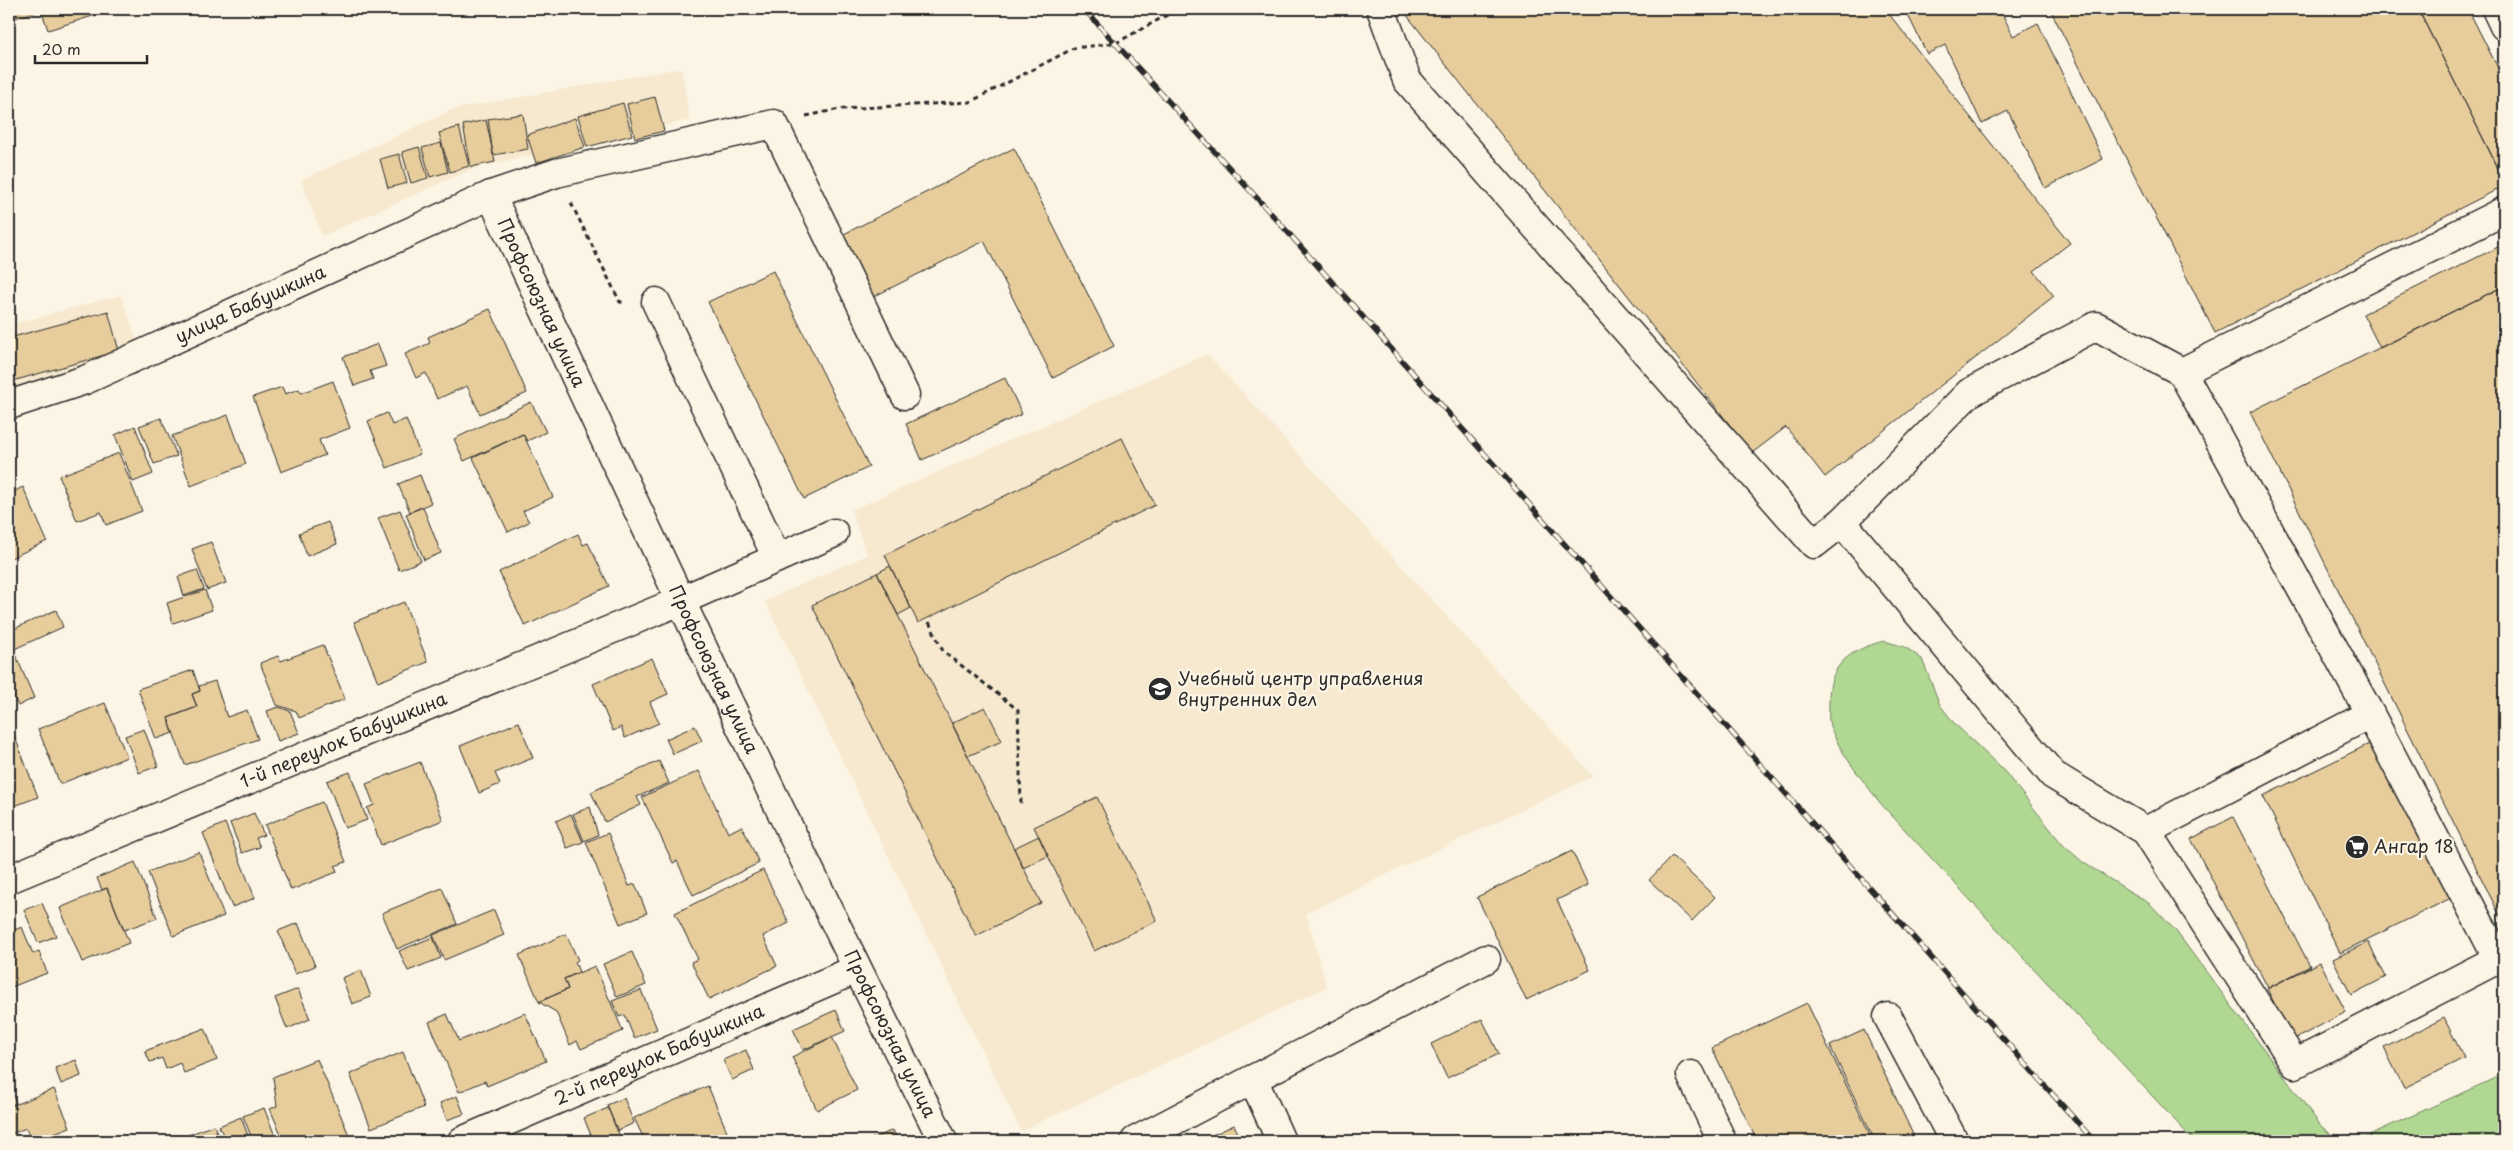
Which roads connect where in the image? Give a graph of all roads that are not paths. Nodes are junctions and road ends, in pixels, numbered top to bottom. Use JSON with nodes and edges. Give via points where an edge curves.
{"nodes":[{"id":1,"x":1381,"y":9,"type":"edge"},
{"id":2,"x":2496,"y":9,"type":"edge"},
{"id":3,"x":2504,"y":26,"type":"edge"},
{"id":4,"x":491,"y":195,"type":"junction"},
{"id":5,"x":2504,"y":211,"type":"edge"},
{"id":6,"x":656,"y":302,"type":"road end"},
{"id":7,"x":2182,"y":372,"type":"junction"},
{"id":8,"x":905,"y":395,"type":"dead end"},
{"id":9,"x":9,"y":405,"type":"edge"},
{"id":10,"x":1842,"y":522,"type":"junction"},
{"id":11,"x":834,"y":533,"type":"dead end"},
{"id":12,"x":777,"y":558,"type":"junction"},
{"id":13,"x":680,"y":601,"type":"junction"},
{"id":14,"x":2370,"y":714,"type":"junction"},
{"id":15,"x":2146,"y":831,"type":"junction"},
{"id":16,"x":9,"y":879,"type":"edge"},
{"id":17,"x":1486,"y":959,"type":"dead end"},
{"id":18,"x":2501,"y":966,"type":"edge"},
{"id":19,"x":857,"y":969,"type":"junction"},
{"id":20,"x":1888,"y":1017,"type":"dead end"},
{"id":21,"x":1691,"y":1075,"type":"dead end"},
{"id":22,"x":1252,"y":1079,"type":"junction"},
{"id":23,"x":462,"y":1141,"type":"edge"},
{"id":24,"x":942,"y":1141,"type":"edge"},
{"id":25,"x":1135,"y":1141,"type":"edge"},
{"id":26,"x":1282,"y":1141,"type":"edge"},
{"id":27,"x":1722,"y":1141,"type":"edge"},
{"id":28,"x":1954,"y":1141,"type":"edge"}],
"edges":[{"from":1,"to":10,"type":"street","via":[[1407,80],[1814,544]]},
{"from":2,"to":3,"type":"street"},
{"from":4,"to":8,"type":"street","name":"улица Бабушкина","via":[[556,174],[774,124]]},
{"from":4,"to":9,"type":"street","name":"улица Бабушкина","via":[[85,380]]},
{"from":4,"to":13,"type":"street","name":"Профсоюзная улица"},
{"from":5,"to":7,"type":"street"},
{"from":6,"to":12,"type":"street"},
{"from":7,"to":10,"type":"street","via":[[2096,326],[1969,393]]},
{"from":7,"to":14,"type":"street"},
{"from":10,"to":15,"type":"street","via":[[2053,775]]},
{"from":11,"to":12,"type":"street","name":"1-й переулок Бабушкина"},
{"from":12,"to":13,"type":"street","name":"1-й переулок Бабушкина"},
{"from":13,"to":16,"type":"street","name":"1-й переулок Бабушкина"},
{"from":13,"to":19,"type":"street","name":"Профсоюзная улица"},
{"from":14,"to":15,"type":"street"},
{"from":14,"to":18,"type":"street"},
{"from":15,"to":18,"type":"street","via":[[2295,1064]]},
{"from":17,"to":22,"type":"street"},
{"from":19,"to":23,"type":"street","name":"2-й переулок Бабушкина"},
{"from":19,"to":24,"type":"street","name":"Профсоюзная улица"},
{"from":20,"to":28,"type":"street"},
{"from":21,"to":27,"type":"street"},
{"from":22,"to":25,"type":"street"},
{"from":22,"to":26,"type":"street"}]}
